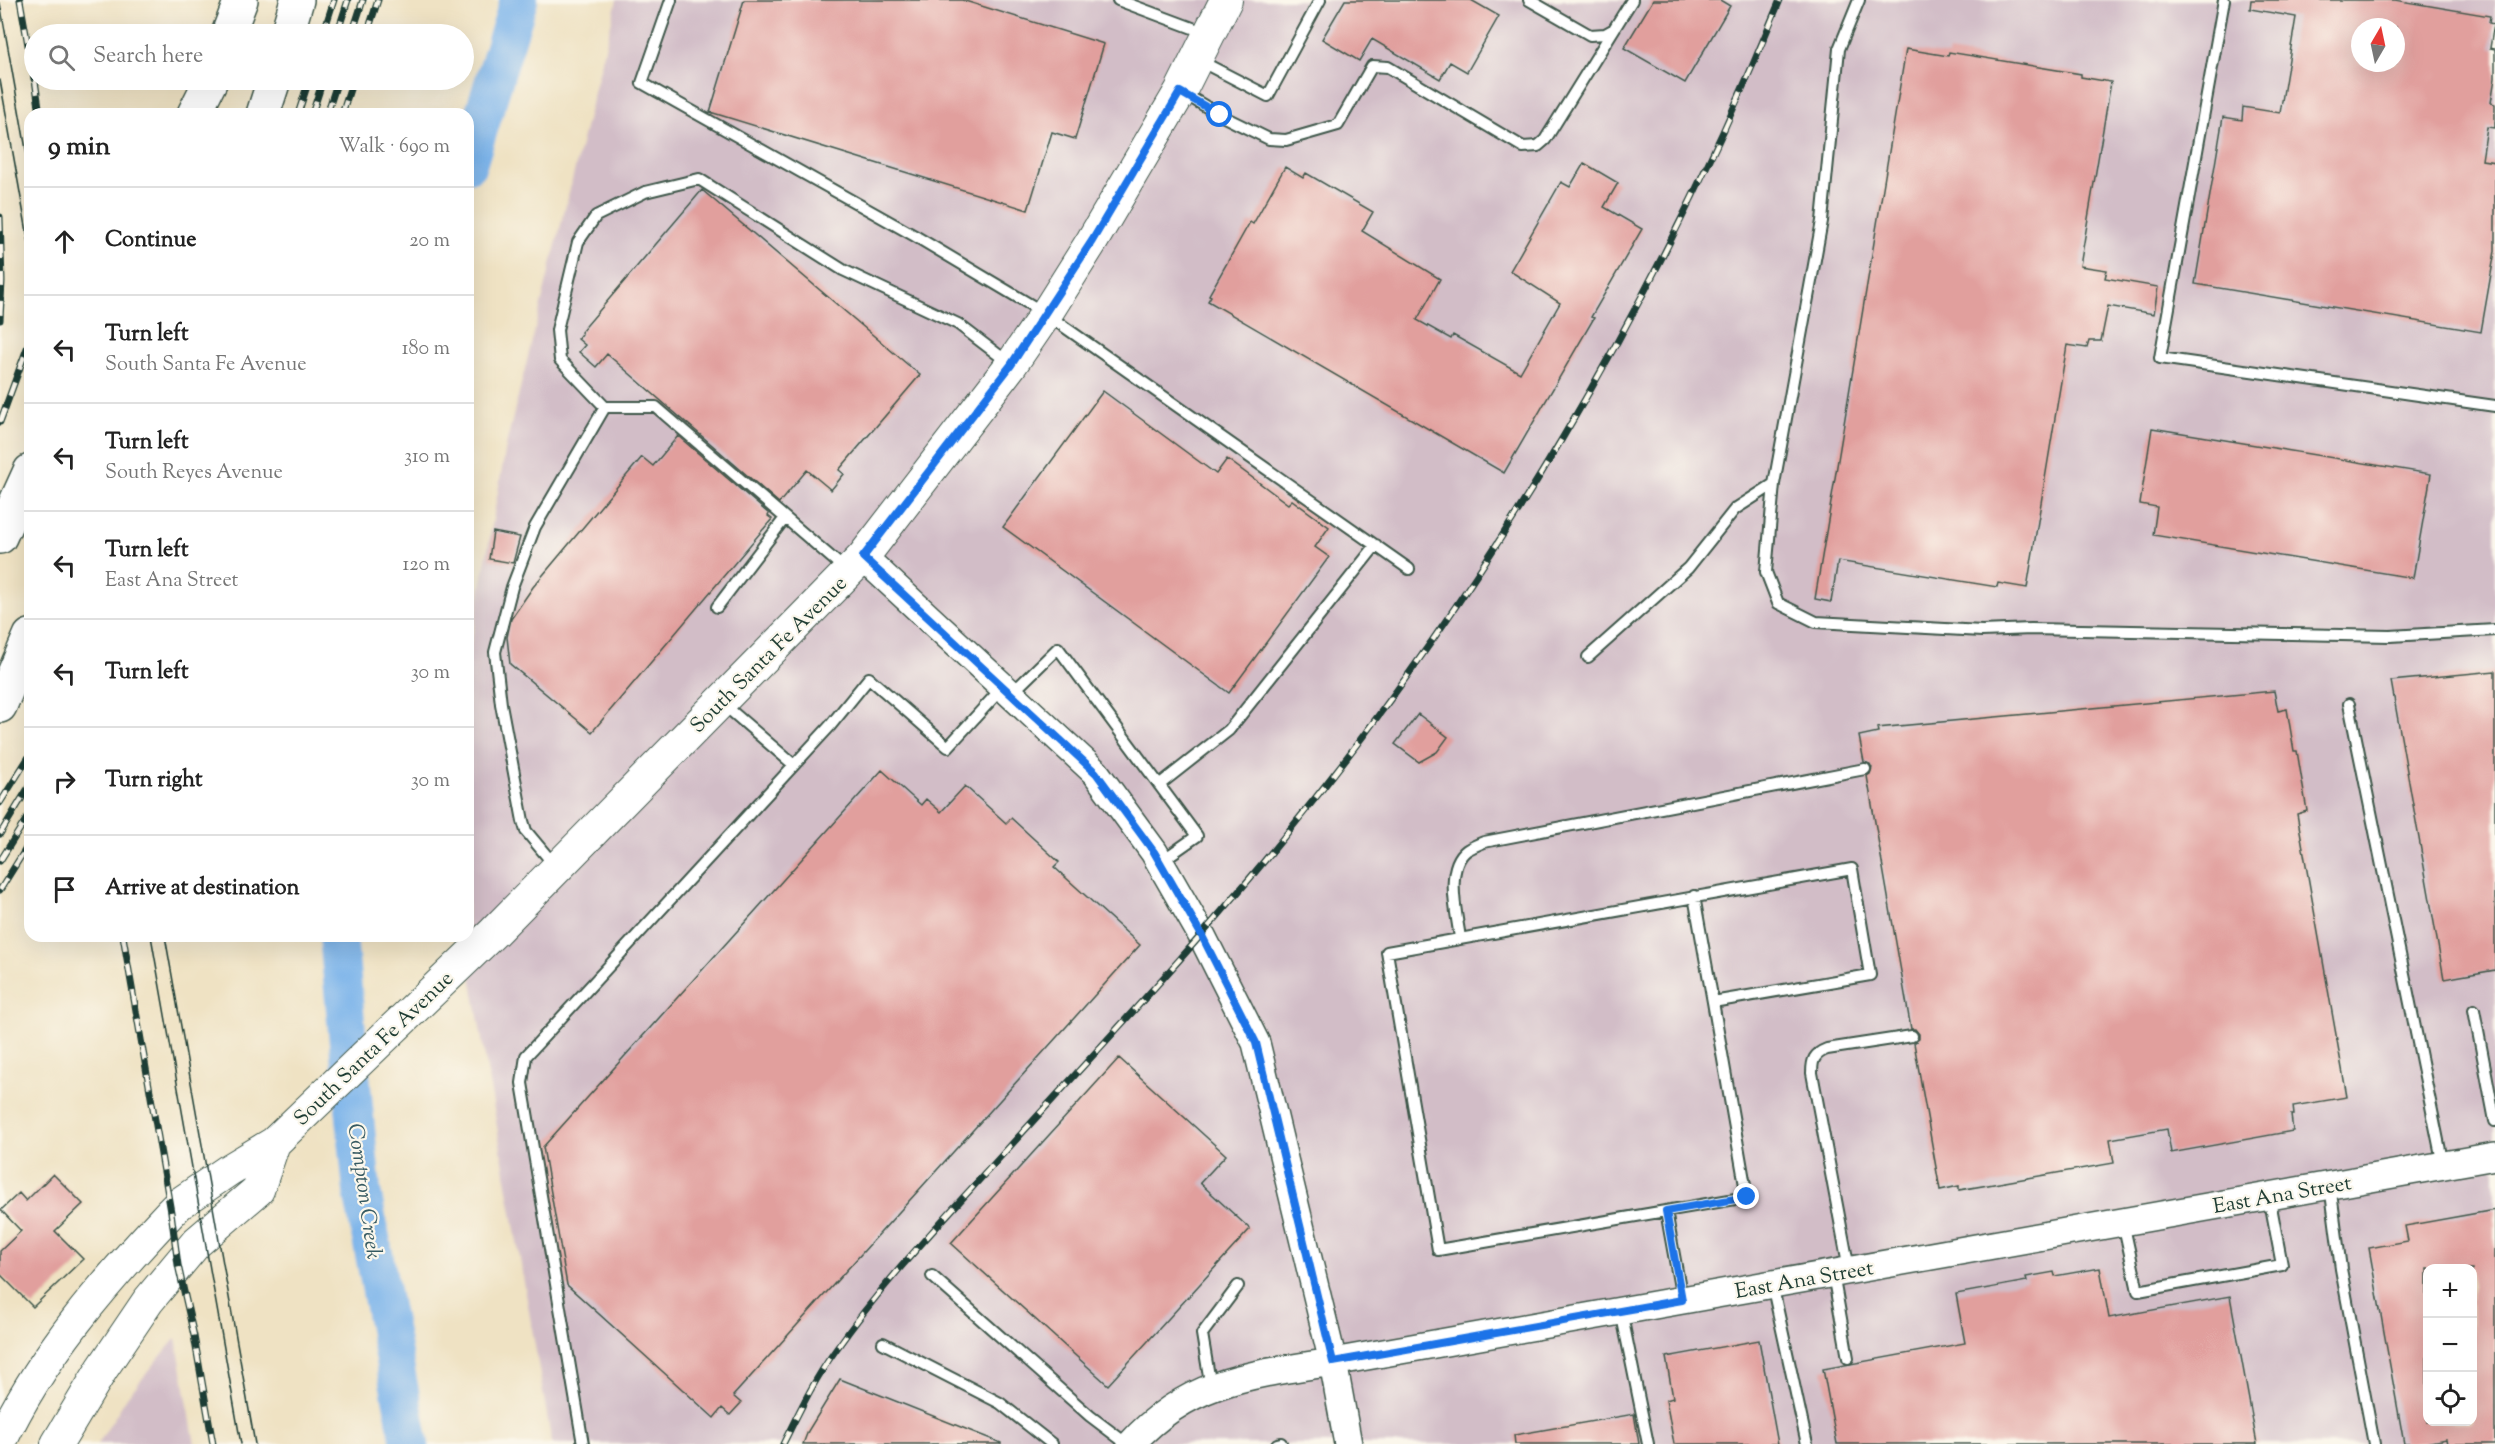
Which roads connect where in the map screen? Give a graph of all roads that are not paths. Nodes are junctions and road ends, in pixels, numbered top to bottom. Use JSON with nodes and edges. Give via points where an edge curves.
{"nodes":[{"id":1,"x":241,"y":0,"type":"edge"},
{"id":2,"x":297,"y":0,"type":"edge"},
{"id":3,"x":671,"y":0,"type":"edge"},
{"id":4,"x":1118,"y":0,"type":"edge"},
{"id":5,"x":1226,"y":0,"type":"edge"},
{"id":6,"x":1320,"y":0,"type":"edge"},
{"id":7,"x":1529,"y":0,"type":"edge"},
{"id":8,"x":1632,"y":0,"type":"edge"},
{"id":9,"x":1859,"y":0,"type":"edge"},
{"id":10,"x":2223,"y":0,"type":"edge"},
{"id":11,"x":232,"y":24,"type":"edge"},
{"id":12,"x":290,"y":24,"type":"edge"},
{"id":13,"x":1614,"y":29,"type":"junction"},
{"id":14,"x":1203,"y":47,"type":"junction"},
{"id":15,"x":206,"y":90,"type":"edge"},
{"id":16,"x":270,"y":90,"type":"edge"},
{"id":17,"x":1180,"y":92,"type":"junction"},
{"id":18,"x":197,"y":108,"type":"edge"},
{"id":19,"x":264,"y":108,"type":"edge"},
{"id":20,"x":1046,"y":314,"type":"junction"},
{"id":21,"x":1011,"y":365,"type":"junction"},
{"id":22,"x":2495,"y":406,"type":"edge"},
{"id":23,"x":605,"y":407,"type":"junction"},
{"id":24,"x":24,"y":484,"type":"edge"},
{"id":25,"x":1774,"y":484,"type":"junction"},
{"id":26,"x":785,"y":518,"type":"junction"},
{"id":27,"x":0,"y":537,"type":"edge"},
{"id":28,"x":1376,"y":545,"type":"junction"},
{"id":29,"x":856,"y":565,"type":"junction"},
{"id":30,"x":1409,"y":569,"type":"dead end"},
{"id":31,"x":717,"y":607,"type":"dead end"},
{"id":32,"x":2495,"y":630,"type":"edge"},
{"id":33,"x":24,"y":650,"type":"edge"},
{"id":34,"x":1588,"y":657,"type":"dead end"},
{"id":35,"x":1007,"y":690,"type":"junction"},
{"id":36,"x":720,"y":702,"type":"junction"},
{"id":37,"x":2349,"y":704,"type":"dead end"},
{"id":38,"x":0,"y":706,"type":"edge"},
{"id":39,"x":794,"y":765,"type":"junction"},
{"id":40,"x":1865,"y":769,"type":"dead end"},
{"id":41,"x":1159,"y":785,"type":"junction"},
{"id":42,"x":1160,"y":862,"type":"junction"},
{"id":43,"x":556,"y":868,"type":"junction"},
{"id":44,"x":1694,"y":896,"type":"junction"},
{"id":45,"x":1460,"y":938,"type":"junction"},
{"id":46,"x":1713,"y":1002,"type":"junction"},
{"id":47,"x":2474,"y":1010,"type":"dead end"},
{"id":48,"x":1912,"y":1036,"type":"dead end"},
{"id":49,"x":2491,"y":1079,"type":"edge"},
{"id":50,"x":2495,"y":1121,"type":"edge"},
{"id":51,"x":274,"y":1143,"type":"junction"},
{"id":52,"x":2495,"y":1156,"type":"edge"},
{"id":53,"x":2443,"y":1165,"type":"junction"},
{"id":54,"x":2330,"y":1185,"type":"junction"},
{"id":55,"x":2269,"y":1196,"type":"junction"},
{"id":56,"x":1666,"y":1211,"type":"junction"},
{"id":57,"x":2123,"y":1222,"type":"junction"},
{"id":58,"x":1841,"y":1272,"type":"junction"},
{"id":59,"x":932,"y":1276,"type":"dead end"},
{"id":60,"x":1772,"y":1284,"type":"junction"},
{"id":61,"x":1238,"y":1286,"type":"dead end"},
{"id":62,"x":1682,"y":1300,"type":"junction"},
{"id":63,"x":1621,"y":1311,"type":"junction"},
{"id":64,"x":60,"y":1343,"type":"junction"},
{"id":65,"x":883,"y":1343,"type":"dead end"},
{"id":66,"x":1848,"y":1358,"type":"dead end"},
{"id":67,"x":1333,"y":1362,"type":"junction"},
{"id":68,"x":102,"y":1369,"type":"junction"},
{"id":69,"x":1211,"y":1388,"type":"junction"},
{"id":70,"x":0,"y":1443,"type":"edge"},
{"id":71,"x":57,"y":1444,"type":"edge"},
{"id":72,"x":583,"y":1444,"type":"edge"},
{"id":73,"x":1052,"y":1444,"type":"edge"},
{"id":74,"x":1131,"y":1444,"type":"edge"},
{"id":75,"x":1348,"y":1444,"type":"edge"},
{"id":76,"x":1648,"y":1444,"type":"edge"},
{"id":77,"x":1807,"y":1444,"type":"edge"},
{"id":78,"x":2374,"y":1444,"type":"edge"}],
"edges":[{"from":1,"to":11,"type":"main road"},
{"from":2,"to":12,"type":"main road"},
{"from":3,"to":20,"type":"lane","via":[[642,83]]},
{"from":4,"to":14,"type":"lane"},
{"from":5,"to":14,"type":"main road","name":"South Santa Fe Avenue"},
{"from":6,"to":14,"type":"lane","via":[[1268,96]]},
{"from":7,"to":13,"type":"lane","via":[[1590,35]]},
{"from":8,"to":13,"type":"lane"},
{"from":9,"to":25,"type":"lane","via":[[1839,49],[1822,221]]},
{"from":10,"to":22,"type":"lane","via":[[2160,358]]},
{"from":13,"to":17,"type":"lane","via":[[1538,146],[1523,147],[1382,66],[1372,66],[1338,125],[1286,140],[1262,136]]},
{"from":14,"to":17,"type":"main road","name":"South Santa Fe Avenue"},
{"from":15,"to":18,"type":"main road"},
{"from":16,"to":19,"type":"main road"},
{"from":17,"to":20,"type":"main road","name":"South Santa Fe Avenue"},
{"from":20,"to":21,"type":"main road","name":"South Santa Fe Avenue"},
{"from":20,"to":28,"type":"lane"},
{"from":21,"to":23,"type":"lane","via":[[958,324],[843,270],[699,179],[645,192],[597,216],[578,242],[556,330],[560,360]]},
{"from":21,"to":29,"type":"main road","name":"South Santa Fe Avenue"},
{"from":23,"to":26,"type":"lane","via":[[656,407]]},
{"from":23,"to":43,"type":"lane","via":[[535,526],[512,587],[495,652],[523,821],[526,831]]},
{"from":24,"to":27,"type":"main road"},
{"from":25,"to":32,"type":"lane","via":[[1766,572],[1778,603],[1816,622],[1982,631],[2390,636]]},
{"from":25,"to":34,"type":"lane","via":[[1735,509],[1688,568]]},
{"from":26,"to":29,"type":"lane"},
{"from":26,"to":31,"type":"lane"},
{"from":28,"to":30,"type":"lane"},
{"from":28,"to":41,"type":"lane","via":[[1229,730]]},
{"from":29,"to":35,"type":"street"},
{"from":29,"to":36,"type":"main road","name":"South Santa Fe Avenue"},
{"from":33,"to":38,"type":"main road"},
{"from":35,"to":39,"type":"lane","via":[[948,747],[869,678]]},
{"from":35,"to":41,"type":"lane","via":[[1058,648]]},
{"from":35,"to":42,"type":"street","via":[[1096,773]]},
{"from":36,"to":39,"type":"lane"},
{"from":36,"to":43,"type":"main road","name":"South Santa Fe Avenue"},
{"from":37,"to":53,"type":"lane"},
{"from":39,"to":72,"type":"lane","via":[[526,1056],[522,1083]]},
{"from":40,"to":45,"type":"lane","via":[[1485,842],[1465,852],[1455,872],[1453,893]]},
{"from":41,"to":42,"type":"lane","via":[[1197,836]]},
{"from":42,"to":67,"type":"street","via":[[1256,1043]]},
{"from":43,"to":51,"type":"main road","name":"South Santa Fe Avenue"},
{"from":44,"to":45,"type":"lane"},
{"from":44,"to":46,"type":"lane"},
{"from":44,"to":46,"type":"lane","via":[[1852,869],[1870,975]]},
{"from":45,"to":56,"type":"lane","via":[[1387,952],[1438,1250]]},
{"from":46,"to":56,"type":"lane","via":[[1747,1197]]},
{"from":47,"to":49,"type":"lane"},
{"from":48,"to":58,"type":"lane","via":[[1827,1049],[1812,1061]]},
{"from":49,"to":50,"type":"lane"},
{"from":51,"to":64,"type":"main road","name":"South Santa Fe Avenue","via":[[179,1204],[116,1270]]},
{"from":51,"to":68,"type":"main road","name":"South Santa Fe Avenue","via":[[258,1190],[197,1242],[148,1301]]},
{"from":52,"to":53,"type":"street","name":"East Ana Street"},
{"from":53,"to":54,"type":"street","name":"East Ana Street"},
{"from":54,"to":55,"type":"street","name":"East Ana Street"},
{"from":54,"to":78,"type":"lane","via":[[2341,1269]]},
{"from":55,"to":57,"type":"street","name":"East Ana Street"},
{"from":55,"to":57,"type":"lane","via":[[2282,1264],[2138,1291]]},
{"from":56,"to":62,"type":"lane"},
{"from":57,"to":58,"type":"street","name":"East Ana Street"},
{"from":58,"to":60,"type":"street","name":"East Ana Street"},
{"from":58,"to":66,"type":"lane"},
{"from":59,"to":74,"type":"lane","via":[[1090,1416]]},
{"from":60,"to":62,"type":"street","name":"East Ana Street"},
{"from":60,"to":77,"type":"lane"},
{"from":61,"to":69,"type":"lane","via":[[1202,1334]]},
{"from":62,"to":63,"type":"street","name":"East Ana Street"},
{"from":63,"to":67,"type":"street","name":"East Ana Street"},
{"from":63,"to":76,"type":"lane"},
{"from":64,"to":68,"type":"main road"},
{"from":64,"to":70,"type":"main road","name":"South Santa Fe Avenue"},
{"from":65,"to":73,"type":"lane","via":[[1000,1403]]},
{"from":67,"to":69,"type":"street","name":"East Ana Street","via":[[1269,1372]]},
{"from":67,"to":75,"type":"street"},
{"from":68,"to":71,"type":"main road","name":"South Santa Fe Avenue"},
{"from":69,"to":74,"type":"street","name":"East Ana Street","via":[[1167,1410]]}]}
